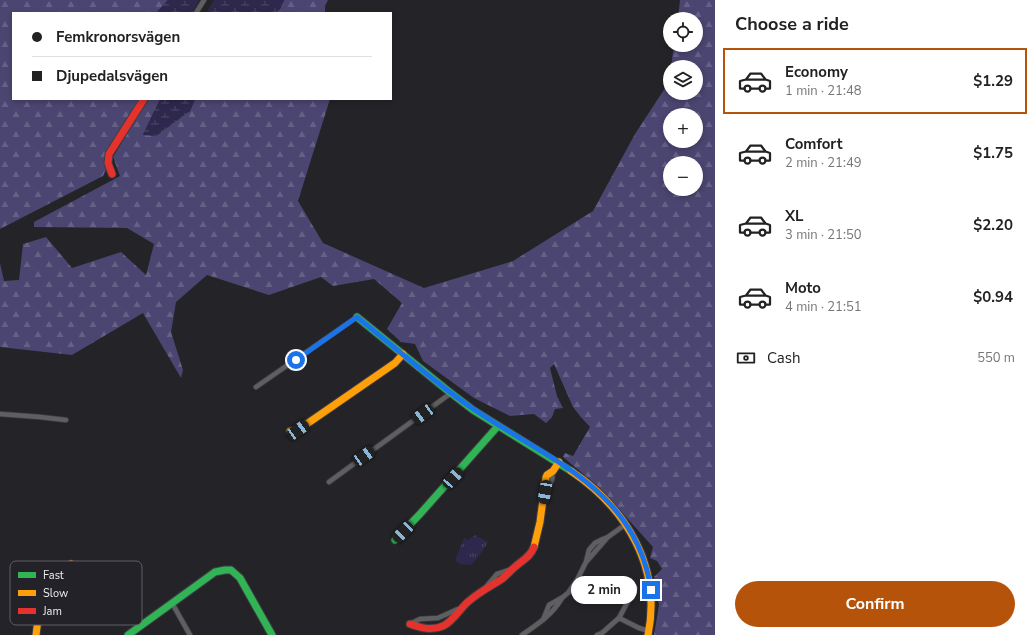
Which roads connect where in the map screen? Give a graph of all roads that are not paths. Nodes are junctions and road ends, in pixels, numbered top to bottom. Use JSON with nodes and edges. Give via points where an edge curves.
{"nodes":[{"id":1,"x":204,"y":0,"type":"edge"},
{"id":2,"x":197,"y":12,"type":"edge"},
{"id":3,"x":143,"y":100,"type":"edge"},
{"id":4,"x":112,"y":174,"type":"dead end"},
{"id":5,"x":357,"y":317,"type":"joint"},
{"id":6,"x":403,"y":354,"type":"junction"},
{"id":7,"x":256,"y":387,"type":"dead end"},
{"id":8,"x":451,"y":393,"type":"junction"},
{"id":9,"x":0,"y":414,"type":"edge"},
{"id":10,"x":66,"y":420,"type":"dead end"},
{"id":11,"x":498,"y":426,"type":"junction"},
{"id":12,"x":290,"y":431,"type":"dead end"},
{"id":13,"x":559,"y":462,"type":"junction"},
{"id":14,"x":329,"y":482,"type":"dead end"},
{"id":15,"x":626,"y":524,"type":"junction"},
{"id":16,"x":395,"y":540,"type":"dead end"},
{"id":17,"x":635,"y":588,"type":"dead end"},
{"id":18,"x":172,"y":603,"type":"junction"},
{"id":19,"x":458,"y":609,"type":"junction"},
{"id":20,"x":438,"y":618,"type":"junction"},
{"id":21,"x":620,"y":618,"type":"junction"},
{"id":22,"x":410,"y":624,"type":"joint"},
{"id":23,"x":37,"y":625,"type":"edge"},
{"id":24,"x":142,"y":625,"type":"edge"},
{"id":25,"x":142,"y":625,"type":"edge"},
{"id":26,"x":441,"y":627,"type":"junction"},
{"id":27,"x":648,"y":633,"type":"edge"},
{"id":28,"x":600,"y":634,"type":"edge"},
{"id":29,"x":36,"y":635,"type":"edge"},
{"id":30,"x":128,"y":635,"type":"edge"},
{"id":31,"x":190,"y":635,"type":"edge"},
{"id":32,"x":272,"y":635,"type":"edge"},
{"id":33,"x":522,"y":635,"type":"edge"}],
"edges":[{"from":1,"to":2,"type":"street"},
{"from":3,"to":4,"type":"street","via":[[109,154],[108,163]]},
{"from":5,"to":6,"type":"street"},
{"from":5,"to":7,"type":"street"},
{"from":6,"to":8,"type":"street"},
{"from":6,"to":12,"type":"street","via":[[394,363],[298,430]]},
{"from":8,"to":11,"type":"street"},
{"from":8,"to":14,"type":"street"},
{"from":9,"to":10,"type":"street"},
{"from":11,"to":13,"type":"street"},
{"from":11,"to":16,"type":"street"},
{"from":13,"to":15,"type":"street","via":[[595,489]]},
{"from":13,"to":19,"type":"street","via":[[545,481],[537,537],[530,556]]},
{"from":15,"to":27,"type":"street","via":[[642,552],[648,573],[652,601]]},
{"from":15,"to":33,"type":"street","via":[[608,537],[586,562],[577,580],[557,607]]},
{"from":17,"to":21,"type":"street"},
{"from":18,"to":25,"type":"street"},
{"from":18,"to":31,"type":"street"},
{"from":18,"to":32,"type":"street","via":[[215,572],[230,570],[240,578]]},
{"from":19,"to":20,"type":"street"},
{"from":19,"to":26,"type":"street"},
{"from":20,"to":22,"type":"street","via":[[420,619]]},
{"from":20,"to":26,"type":"street"},
{"from":21,"to":27,"type":"street"},
{"from":21,"to":28,"type":"street"},
{"from":22,"to":26,"type":"street","via":[[430,629]]},
{"from":23,"to":29,"type":"street"},
{"from":24,"to":30,"type":"street"}]}
